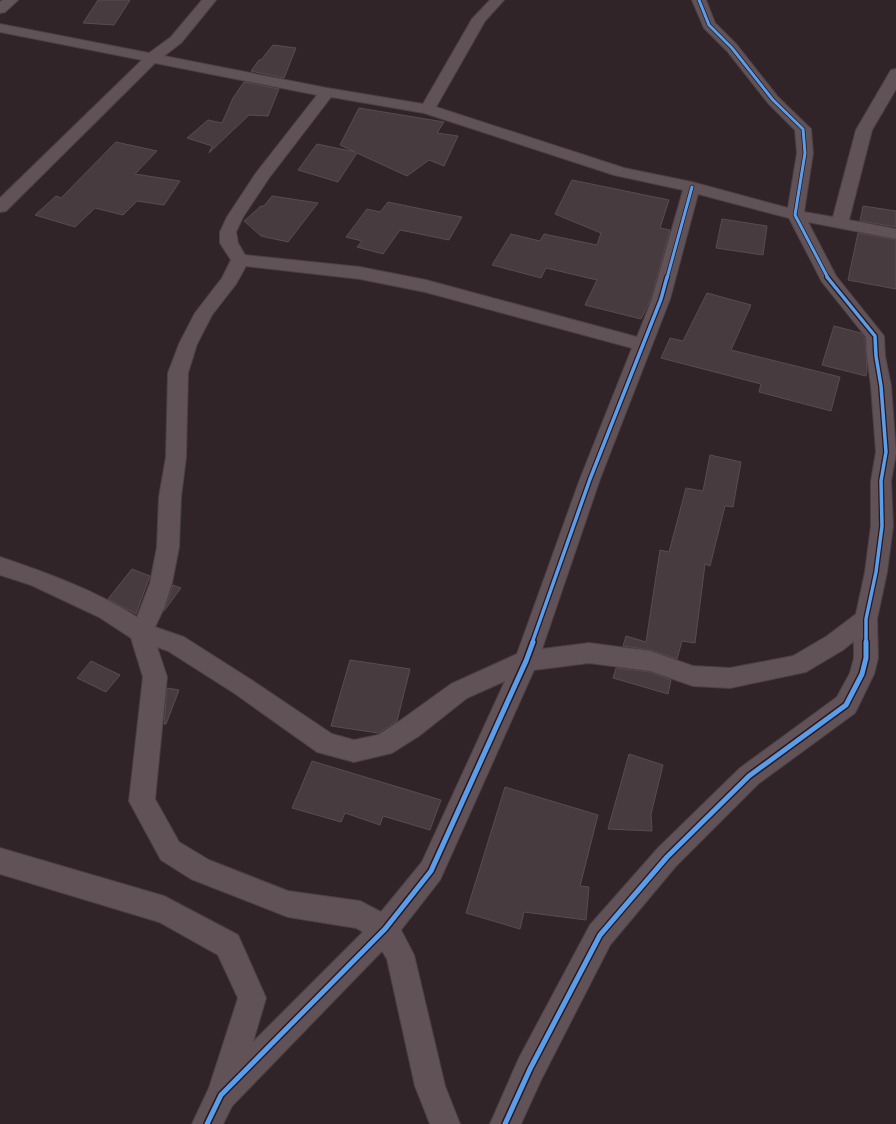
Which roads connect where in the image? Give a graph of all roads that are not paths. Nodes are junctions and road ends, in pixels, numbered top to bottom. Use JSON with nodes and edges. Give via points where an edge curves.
{"nodes":[{"id":1,"x":11,"y":0,"type":"edge"},
{"id":2,"x":210,"y":0,"type":"edge"},
{"id":3,"x":497,"y":0,"type":"edge"},
{"id":4,"x":699,"y":0,"type":"edge"},
{"id":5,"x":0,"y":9,"type":"edge"},
{"id":6,"x":0,"y":28,"type":"edge"},
{"id":7,"x":153,"y":57,"type":"junction"},
{"id":8,"x":896,"y":73,"type":"edge"},
{"id":9,"x":327,"y":92,"type":"junction"},
{"id":10,"x":890,"y":96,"type":"edge"},
{"id":11,"x":427,"y":109,"type":"junction"},
{"id":12,"x":692,"y":187,"type":"junction"},
{"id":13,"x":0,"y":207,"type":"edge"},
{"id":14,"x":795,"y":215,"type":"junction"},
{"id":15,"x":840,"y":223,"type":"junction"},
{"id":16,"x":896,"y":234,"type":"edge"},
{"id":17,"x":240,"y":260,"type":"junction"},
{"id":18,"x":644,"y":346,"type":"junction"},
{"id":19,"x":889,"y":526,"type":"edge"},
{"id":20,"x":0,"y":566,"type":"edge"},
{"id":21,"x":866,"y":619,"type":"junction"},
{"id":22,"x":141,"y":632,"type":"junction"},
{"id":23,"x":526,"y":661,"type":"junction"},
{"id":24,"x":0,"y":861,"type":"edge"},
{"id":25,"x":385,"y":928,"type":"junction"},
{"id":26,"x":221,"y":1095,"type":"junction"},
{"id":27,"x":207,"y":1124,"type":"edge"},
{"id":28,"x":445,"y":1124,"type":"edge"},
{"id":29,"x":505,"y":1124,"type":"edge"}],
"edges":[{"from":1,"to":5,"type":"main road"},
{"from":2,"to":7,"type":"street","via":[[176,40]]},
{"from":3,"to":11,"type":"street","via":[[479,19]]},
{"from":4,"to":14,"type":"street","via":[[709,25],[732,48],[773,100],[803,129],[805,153]]},
{"from":6,"to":7,"type":"street"},
{"from":7,"to":9,"type":"street"},
{"from":7,"to":13,"type":"street"},
{"from":8,"to":10,"type":"street"},
{"from":9,"to":11,"type":"street"},
{"from":9,"to":17,"type":"street","via":[[262,176],[235,217],[228,232],[229,243]]},
{"from":10,"to":15,"type":"street","via":[[864,130]]},
{"from":11,"to":12,"type":"street","via":[[620,172]]},
{"from":12,"to":14,"type":"street"},
{"from":12,"to":18,"type":"street","via":[[661,298]]},
{"from":14,"to":15,"type":"street"},
{"from":14,"to":19,"type":"street","via":[[828,278],[875,336],[886,452],[881,481]]},
{"from":15,"to":16,"type":"street"},
{"from":17,"to":18,"type":"street","via":[[360,273],[426,286]]},
{"from":17,"to":22,"type":"street","via":[[230,280],[204,313],[188,344],[178,373],[176,457],[170,496],[168,547],[161,583],[153,608]]},
{"from":18,"to":23,"type":"street","via":[[590,479]]},
{"from":19,"to":21,"type":"street"},
{"from":20,"to":22,"type":"street","via":[[39,579],[107,610]]},
{"from":21,"to":23,"type":"street","via":[[835,643],[798,665],[730,678],[692,676],[650,661],[589,653]]},
{"from":21,"to":29,"type":"street","via":[[866,658],[862,674],[846,705],[749,776],[667,857],[600,934],[530,1069]]},
{"from":22,"to":23,"type":"street","via":[[176,644],[326,744],[354,751],[383,745],[459,691]]},
{"from":22,"to":25,"type":"street","via":[[154,677],[142,801],[170,851],[200,870],[288,904],[360,915]]},
{"from":23,"to":25,"type":"street","via":[[431,871]]},
{"from":24,"to":26,"type":"street","via":[[164,910],[228,945],[252,998]]},
{"from":25,"to":26,"type":"street"},
{"from":25,"to":28,"type":"street","via":[[400,955],[430,1086]]},
{"from":26,"to":27,"type":"street"}]}
